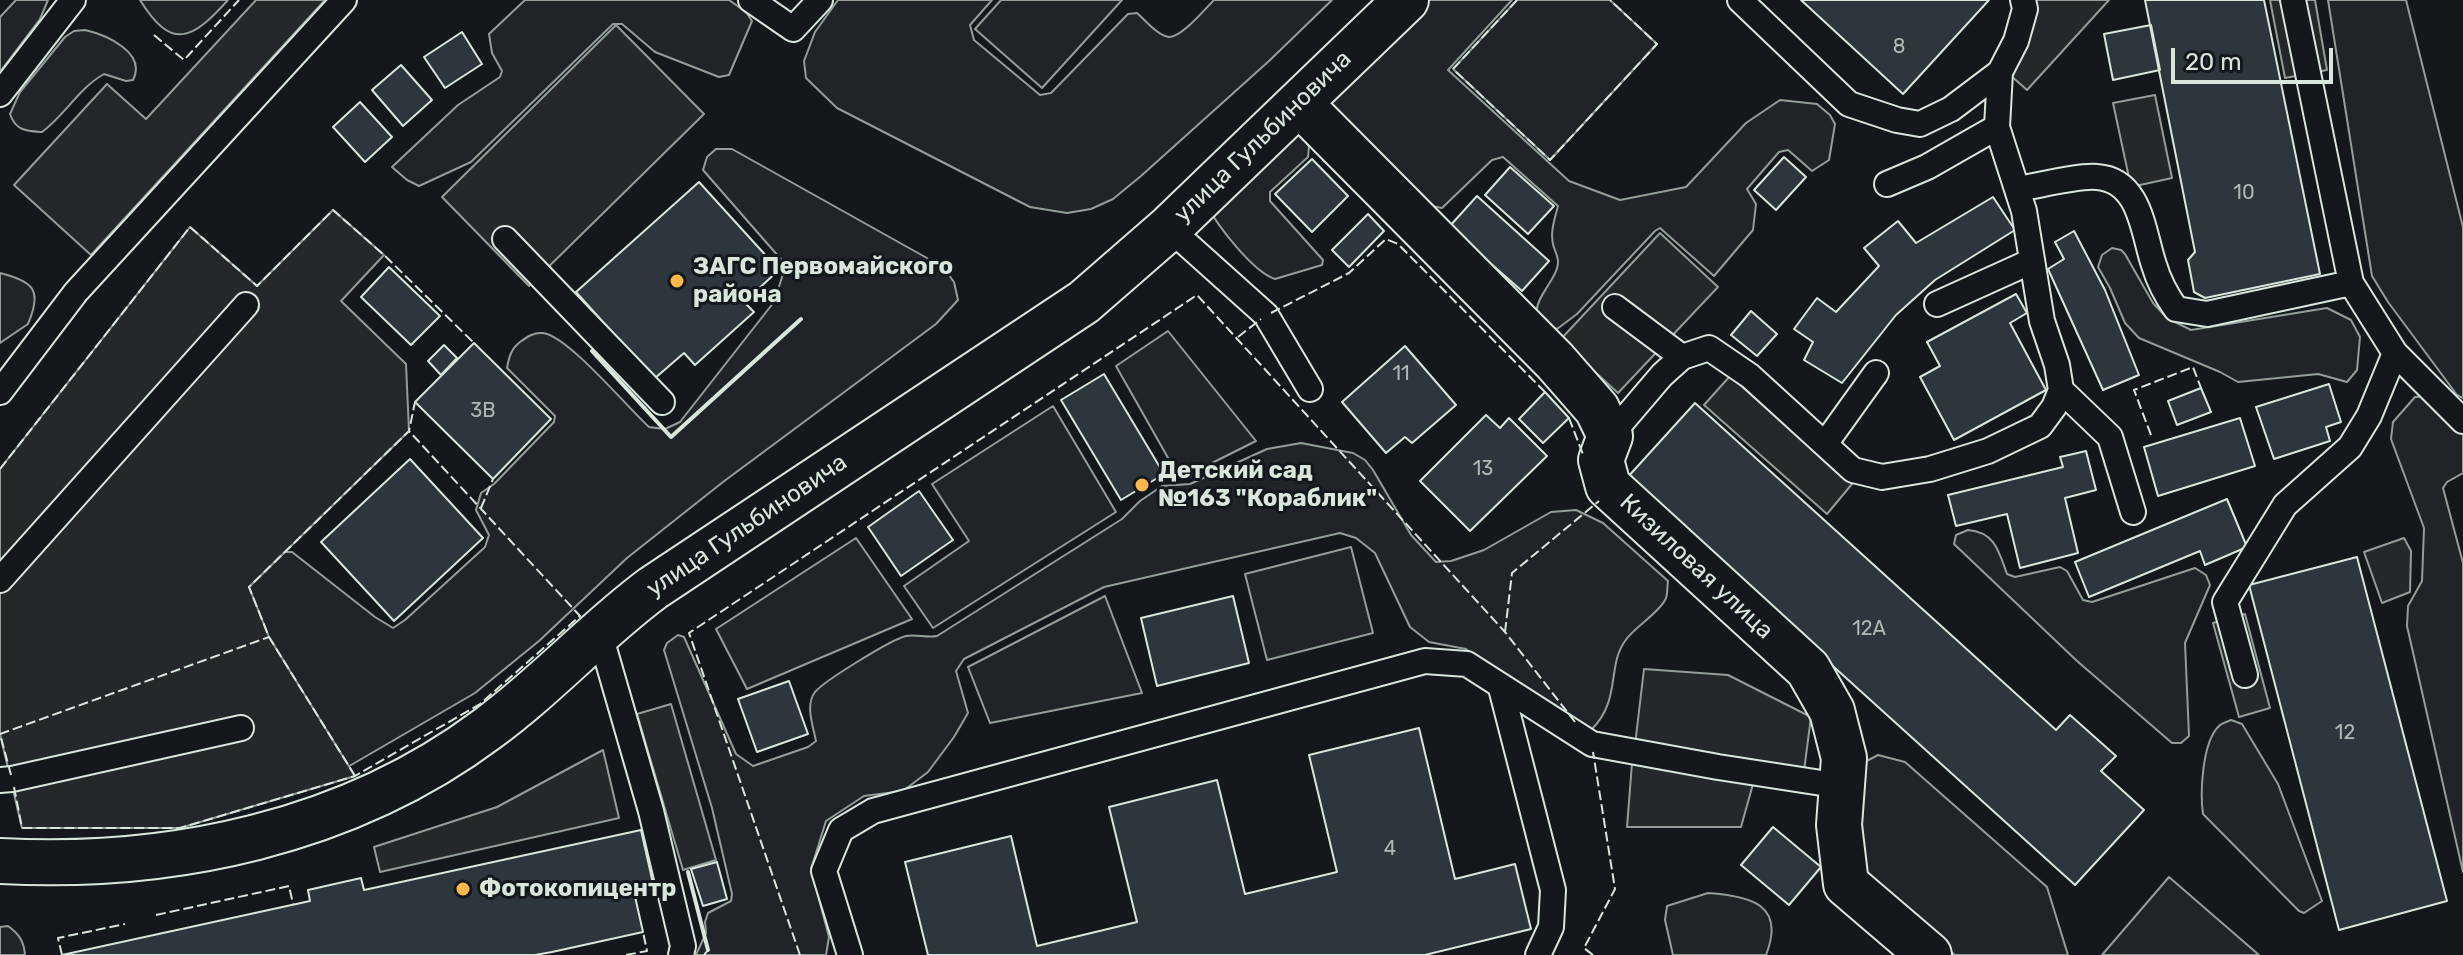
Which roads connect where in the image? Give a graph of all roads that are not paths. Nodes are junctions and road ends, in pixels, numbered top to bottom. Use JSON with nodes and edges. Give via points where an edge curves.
{"nodes":[{"id":1,"x":73,"y":0,"type":"edge"},
{"id":2,"x":344,"y":0,"type":"edge"},
{"id":3,"x":751,"y":0,"type":"edge"},
{"id":4,"x":820,"y":0,"type":"edge"},
{"id":5,"x":1406,"y":0,"type":"edge"},
{"id":6,"x":1740,"y":0,"type":"edge"},
{"id":7,"x":2023,"y":0,"type":"edge"},
{"id":8,"x":2293,"y":0,"type":"edge"},
{"id":9,"x":2000,"y":72,"type":"junction"},
{"id":10,"x":0,"y":94,"type":"edge"},
{"id":11,"x":1299,"y":103,"type":"junction"},
{"id":12,"x":1997,"y":127,"type":"junction"},
{"id":13,"x":1887,"y":184,"type":"dead end"},
{"id":14,"x":2017,"y":189,"type":"junction"},
{"id":15,"x":1169,"y":228,"type":"junction"},
{"id":16,"x":505,"y":239,"type":"dead end"},
{"id":17,"x":2032,"y":261,"type":"junction"},
{"id":18,"x":2351,"y":283,"type":"junction"},
{"id":19,"x":1937,"y":304,"type":"dead end"},
{"id":20,"x":246,"y":305,"type":"dead end"},
{"id":21,"x":1615,"y":307,"type":"dead end"},
{"id":22,"x":2395,"y":353,"type":"junction"},
{"id":23,"x":1682,"y":357,"type":"junction"},
{"id":24,"x":1876,"y":373,"type":"dead end"},
{"id":25,"x":1310,"y":389,"type":"dead end"},
{"id":26,"x":2061,"y":390,"type":"junction"},
{"id":27,"x":0,"y":392,"type":"edge"},
{"id":28,"x":662,"y":402,"type":"dead end"},
{"id":29,"x":2463,"y":421,"type":"edge"},
{"id":30,"x":1610,"y":436,"type":"junction"},
{"id":31,"x":1825,"y":444,"type":"junction"},
{"id":32,"x":2133,"y":512,"type":"dead end"},
{"id":33,"x":0,"y":580,"type":"edge"},
{"id":34,"x":599,"y":631,"type":"junction"},
{"id":35,"x":2245,"y":675,"type":"dead end"},
{"id":36,"x":1501,"y":688,"type":"junction"},
{"id":37,"x":241,"y":728,"type":"dead end"},
{"id":38,"x":0,"y":780,"type":"edge"},
{"id":39,"x":1841,"y":786,"type":"junction"},
{"id":40,"x":0,"y":861,"type":"edge"},
{"id":41,"x":681,"y":955,"type":"edge"},
{"id":42,"x":850,"y":955,"type":"edge"},
{"id":43,"x":1538,"y":955,"type":"edge"},
{"id":44,"x":1929,"y":955,"type":"edge"}],
"edges":[{"from":1,"to":10,"type":"lane"},
{"from":2,"to":27,"type":"lane","via":[[76,292]]},
{"from":3,"to":4,"type":"lane","via":[[793,29]]},
{"from":5,"to":11,"type":"street","name":"улица Гульбиновича"},
{"from":6,"to":9,"type":"lane","via":[[1849,104],[1897,120],[1920,124],[1951,109]]},
{"from":7,"to":9,"type":"lane","via":[[2016,41]]},
{"from":8,"to":18,"type":"lane"},
{"from":9,"to":12,"type":"lane"},
{"from":11,"to":15,"type":"street","name":"улица Гульбиновича"},
{"from":11,"to":30,"type":"street","via":[[1555,361],[1597,409]]},
{"from":12,"to":13,"type":"lane"},
{"from":12,"to":14,"type":"lane"},
{"from":14,"to":17,"type":"lane"},
{"from":14,"to":18,"type":"lane","via":[[2098,177],[2122,185],[2139,210],[2153,264],[2176,309],[2207,314]]},
{"from":15,"to":25,"type":"lane","via":[[1266,315]]},
{"from":15,"to":34,"type":"street","name":"улица Гульбиновича","via":[[1084,302],[653,588]]},
{"from":16,"to":28,"type":"lane"},
{"from":17,"to":19,"type":"lane"},
{"from":17,"to":26,"type":"lane"},
{"from":18,"to":22,"type":"lane"},
{"from":20,"to":33,"type":"lane"},
{"from":21,"to":23,"type":"lane"},
{"from":22,"to":29,"type":"lane"},
{"from":22,"to":35,"type":"lane","via":[[2350,447],[2285,505],[2225,602]]},
{"from":23,"to":30,"type":"lane"},
{"from":23,"to":31,"type":"lane","via":[[1709,348],[1750,376]]},
{"from":24,"to":31,"type":"lane"},
{"from":26,"to":31,"type":"lane","via":[[2040,426],[1988,451],[1930,469],[1882,477],[1853,470]]},
{"from":26,"to":32,"type":"lane","via":[[2110,437]]},
{"from":30,"to":39,"type":"street","name":"Кизиловая улица","via":[[1601,460],[1608,486],[1808,669],[1832,711],[1844,758]]},
{"from":34,"to":40,"type":"street","name":"улица Гульбиновича","via":[[544,685],[486,730],[419,775],[334,813],[199,851],[53,864]]},
{"from":34,"to":41,"type":"lane","via":[[651,811]]},
{"from":36,"to":39,"type":"lane","via":[[1592,744]]},
{"from":36,"to":42,"type":"lane","via":[[1467,664],[1425,661],[873,811],[841,830],[824,871]]},
{"from":36,"to":43,"type":"lane","via":[[1553,890],[1551,927]]},
{"from":37,"to":38,"type":"lane"},
{"from":39,"to":44,"type":"street","name":"Кизиловая улица","via":[[1846,884]]}]}
